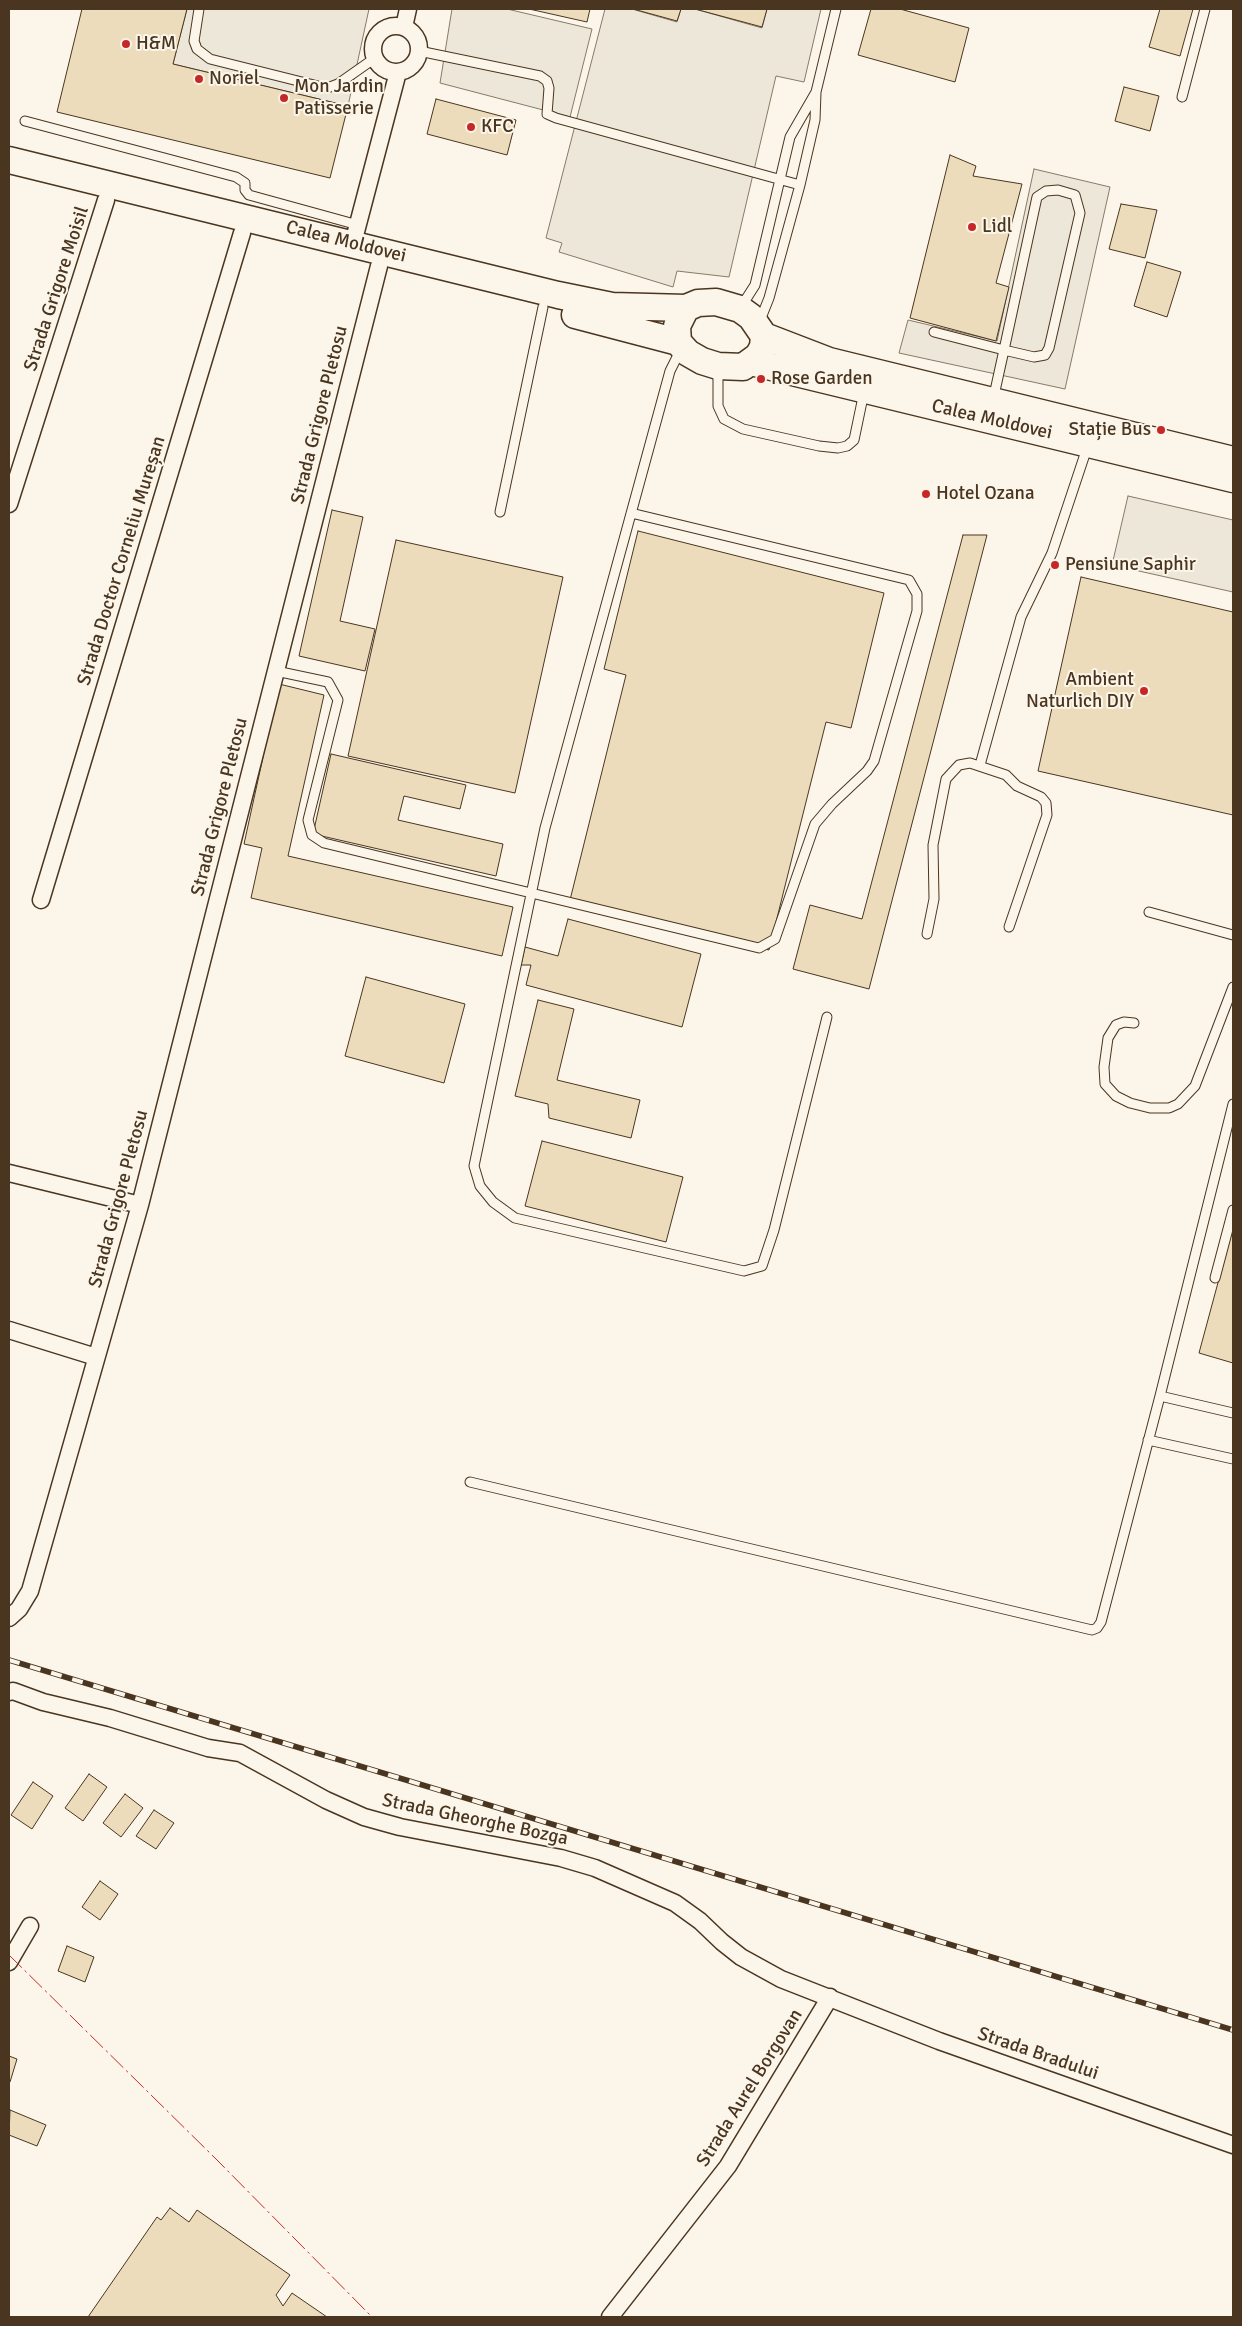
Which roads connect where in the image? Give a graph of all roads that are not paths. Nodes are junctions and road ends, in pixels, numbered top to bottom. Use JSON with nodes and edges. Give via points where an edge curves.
{"nodes":[{"id":1,"x":199,"y":9,"type":"edge"},
{"id":2,"x":408,"y":9,"type":"edge"},
{"id":3,"x":836,"y":9,"type":"edge"},
{"id":4,"x":1205,"y":9,"type":"edge"},
{"id":5,"x":404,"y":27,"type":"junction"},
{"id":6,"x":419,"y":51,"type":"junction"},
{"id":7,"x":375,"y":58,"type":"junction"},
{"id":8,"x":398,"y":72,"type":"junction"},
{"id":9,"x":816,"y":92,"type":"junction"},
{"id":10,"x":1182,"y":97,"type":"dead end"},
{"id":11,"x":25,"y":121,"type":"dead end"},
{"id":12,"x":9,"y":160,"type":"edge"},
{"id":13,"x":9,"y":176,"type":"edge"},
{"id":14,"x":780,"y":179,"type":"junction"},
{"id":15,"x":800,"y":184,"type":"junction"},
{"id":16,"x":106,"y":200,"type":"junction"},
{"id":17,"x":242,"y":233,"type":"junction"},
{"id":18,"x":355,"y":234,"type":"junction"},
{"id":19,"x":378,"y":266,"type":"junction"},
{"id":20,"x":543,"y":307,"type":"junction"},
{"id":21,"x":686,"y":308,"type":"junction"},
{"id":22,"x":754,"y":324,"type":"junction"},
{"id":23,"x":934,"y":332,"type":"dead end"},
{"id":24,"x":680,"y":344,"type":"junction"},
{"id":25,"x":1004,"y":350,"type":"junction"},
{"id":26,"x":751,"y":362,"type":"junction"},
{"id":27,"x":718,"y":366,"type":"junction"},
{"id":28,"x":864,"y":390,"type":"junction"},
{"id":29,"x":993,"y":400,"type":"junction"},
{"id":30,"x":1089,"y":443,"type":"junction"},
{"id":31,"x":1233,"y":460,"type":"edge"},
{"id":32,"x":1233,"y":479,"type":"edge"},
{"id":33,"x":9,"y":504,"type":"edge"},
{"id":34,"x":500,"y":512,"type":"dead end"},
{"id":35,"x":631,"y":513,"type":"junction"},
{"id":36,"x":276,"y":671,"type":"junction"},
{"id":37,"x":980,"y":765,"type":"junction"},
{"id":38,"x":531,"y":894,"type":"junction"},
{"id":39,"x":41,"y":900,"type":"dead end"},
{"id":40,"x":1148,"y":912,"type":"dead end"},
{"id":41,"x":1009,"y":927,"type":"dead end"},
{"id":42,"x":927,"y":934,"type":"dead end"},
{"id":43,"x":1233,"y":935,"type":"edge"},
{"id":44,"x":1233,"y":987,"type":"edge"},
{"id":45,"x":827,"y":1017,"type":"dead end"},
{"id":46,"x":1134,"y":1023,"type":"dead end"},
{"id":47,"x":1233,"y":1104,"type":"edge"},
{"id":48,"x":9,"y":1173,"type":"edge"},
{"id":49,"x":140,"y":1205,"type":"junction"},
{"id":50,"x":1233,"y":1210,"type":"edge"},
{"id":51,"x":1215,"y":1278,"type":"dead end"},
{"id":52,"x":9,"y":1330,"type":"edge"},
{"id":53,"x":96,"y":1357,"type":"junction"},
{"id":54,"x":1160,"y":1396,"type":"junction"},
{"id":55,"x":1233,"y":1412,"type":"edge"},
{"id":56,"x":1148,"y":1440,"type":"junction"},
{"id":57,"x":1233,"y":1458,"type":"edge"},
{"id":58,"x":470,"y":1482,"type":"dead end"},
{"id":59,"x":9,"y":1618,"type":"edge"},
{"id":60,"x":9,"y":1692,"type":"edge"},
{"id":61,"x":30,"y":1926,"type":"dead end"},
{"id":62,"x":9,"y":1962,"type":"edge"},
{"id":63,"x":830,"y":1997,"type":"junction"},
{"id":64,"x":1233,"y":2145,"type":"edge"},
{"id":65,"x":610,"y":2317,"type":"edge"}],
"edges":[{"from":1,"to":7,"type":"lane","via":[[194,41],[202,56],[210,60],[330,87]]},
{"from":2,"to":5,"type":"street"},
{"from":3,"to":9,"type":"lane"},
{"from":4,"to":10,"type":"lane"},
{"from":5,"to":6,"type":"street","via":[[416,36]]},
{"from":5,"to":7,"type":"street","via":[[389,26],[377,36],[373,50]]},
{"from":6,"to":8,"type":"street","via":[[413,64]]},
{"from":6,"to":14,"type":"lane","via":[[540,76],[547,81],[549,88],[547,114],[556,118]]},
{"from":7,"to":8,"type":"street","via":[[385,69]]},
{"from":8,"to":18,"type":"street"},
{"from":9,"to":14,"type":"lane","via":[[790,137]]},
{"from":9,"to":15,"type":"lane","via":[[815,120]]},
{"from":11,"to":18,"type":"lane","via":[[236,177],[246,182],[245,190],[249,195]]},
{"from":12,"to":18,"type":"main road","name":"Calea Moldovei"},
{"from":13,"to":16,"type":"main road","name":"Calea Moldovei"},
{"from":14,"to":15,"type":"lane"},
{"from":14,"to":22,"type":"lane","via":[[755,285]]},
{"from":15,"to":22,"type":"lane","via":[[769,298]]},
{"from":16,"to":17,"type":"main road","name":"Calea Moldovei"},
{"from":16,"to":33,"type":"street","name":"Strada Grigore Moisil"},
{"from":17,"to":19,"type":"main road","name":"Calea Moldovei"},
{"from":17,"to":39,"type":"street","name":"Strada Doctor Corneliu Mureșan"},
{"from":18,"to":21,"type":"main road","name":"Calea Moldovei","via":[[612,306]]},
{"from":19,"to":20,"type":"main road","name":"Calea Moldovei"},
{"from":19,"to":36,"type":"street","name":"Strada Grigore Pletosu"},
{"from":20,"to":24,"type":"main road","name":"Calea Moldovei"},
{"from":20,"to":34,"type":"lane"},
{"from":21,"to":22,"type":"main road","via":[[698,303],[716,302]]},
{"from":21,"to":24,"type":"main road","via":[[677,326]]},
{"from":22,"to":26,"type":"main road","via":[[763,347]]},
{"from":22,"to":29,"type":"main road","name":"Calea Moldovei","via":[[829,361]]},
{"from":23,"to":25,"type":"lane"},
{"from":24,"to":27,"type":"main road","via":[[702,361]]},
{"from":24,"to":35,"type":"lane"},
{"from":25,"to":25,"type":"lane","via":[[1037,198],[1046,191],[1075,194],[1080,213],[1050,348],[1045,355],[1034,357]]},
{"from":25,"to":29,"type":"lane"},
{"from":26,"to":27,"type":"main road","via":[[743,367]]},
{"from":26,"to":28,"type":"main road","name":"Calea Moldovei"},
{"from":27,"to":28,"type":"lane","via":[[718,406],[724,420],[744,429],[819,446],[838,448],[854,440]]},
{"from":28,"to":30,"type":"main road","name":"Calea Moldovei"},
{"from":29,"to":31,"type":"main road","name":"Calea Moldovei"},
{"from":30,"to":32,"type":"main road","name":"Calea Moldovei"},
{"from":30,"to":37,"type":"lane","via":[[1052,553],[1021,617]]},
{"from":35,"to":38,"type":"lane","via":[[545,828]]},
{"from":35,"to":38,"type":"lane","via":[[909,580],[917,594],[917,611],[874,760],[815,824],[775,939],[759,948]]},
{"from":36,"to":38,"type":"lane","via":[[328,682],[338,700],[308,820],[312,835],[324,843]]},
{"from":36,"to":49,"type":"street","name":"Strada Grigore Pletosu"},
{"from":37,"to":41,"type":"lane","via":[[1006,775],[1017,786],[1041,797],[1046,803],[1045,821]]},
{"from":37,"to":42,"type":"lane","via":[[959,765],[946,779],[933,845],[934,899]]},
{"from":38,"to":45,"type":"lane","via":[[474,1166],[480,1186],[492,1202],[515,1218],[744,1271],[762,1266],[774,1230]]},
{"from":40,"to":43,"type":"lane"},
{"from":44,"to":46,"type":"lane","via":[[1195,1086],[1178,1104],[1168,1108],[1130,1103],[1116,1096],[1105,1084],[1108,1038],[1116,1025]]},
{"from":47,"to":54,"type":"lane"},
{"from":48,"to":49,"type":"street"},
{"from":49,"to":53,"type":"street","name":"Strada Grigore Pletosu"},
{"from":50,"to":51,"type":"lane"},
{"from":52,"to":53,"type":"street"},
{"from":53,"to":59,"type":"street","name":"Strada Grigore Pletosu","via":[[30,1591]]},
{"from":54,"to":55,"type":"lane"},
{"from":54,"to":56,"type":"lane"},
{"from":56,"to":57,"type":"lane"},
{"from":56,"to":58,"type":"lane","via":[[1101,1622],[1092,1630]]},
{"from":60,"to":63,"type":"street","name":"Strada Gheorghe Bozga","via":[[208,1748],[240,1753],[326,1800],[373,1819],[595,1868],[675,1903],[742,1957],[781,1980]]},
{"from":61,"to":62,"type":"street"},
{"from":63,"to":64,"type":"street","name":"Strada Bradului","via":[[939,2041]]},
{"from":63,"to":65,"type":"street","name":"Strada Aurel Borgovan","via":[[728,2166]]}]}
